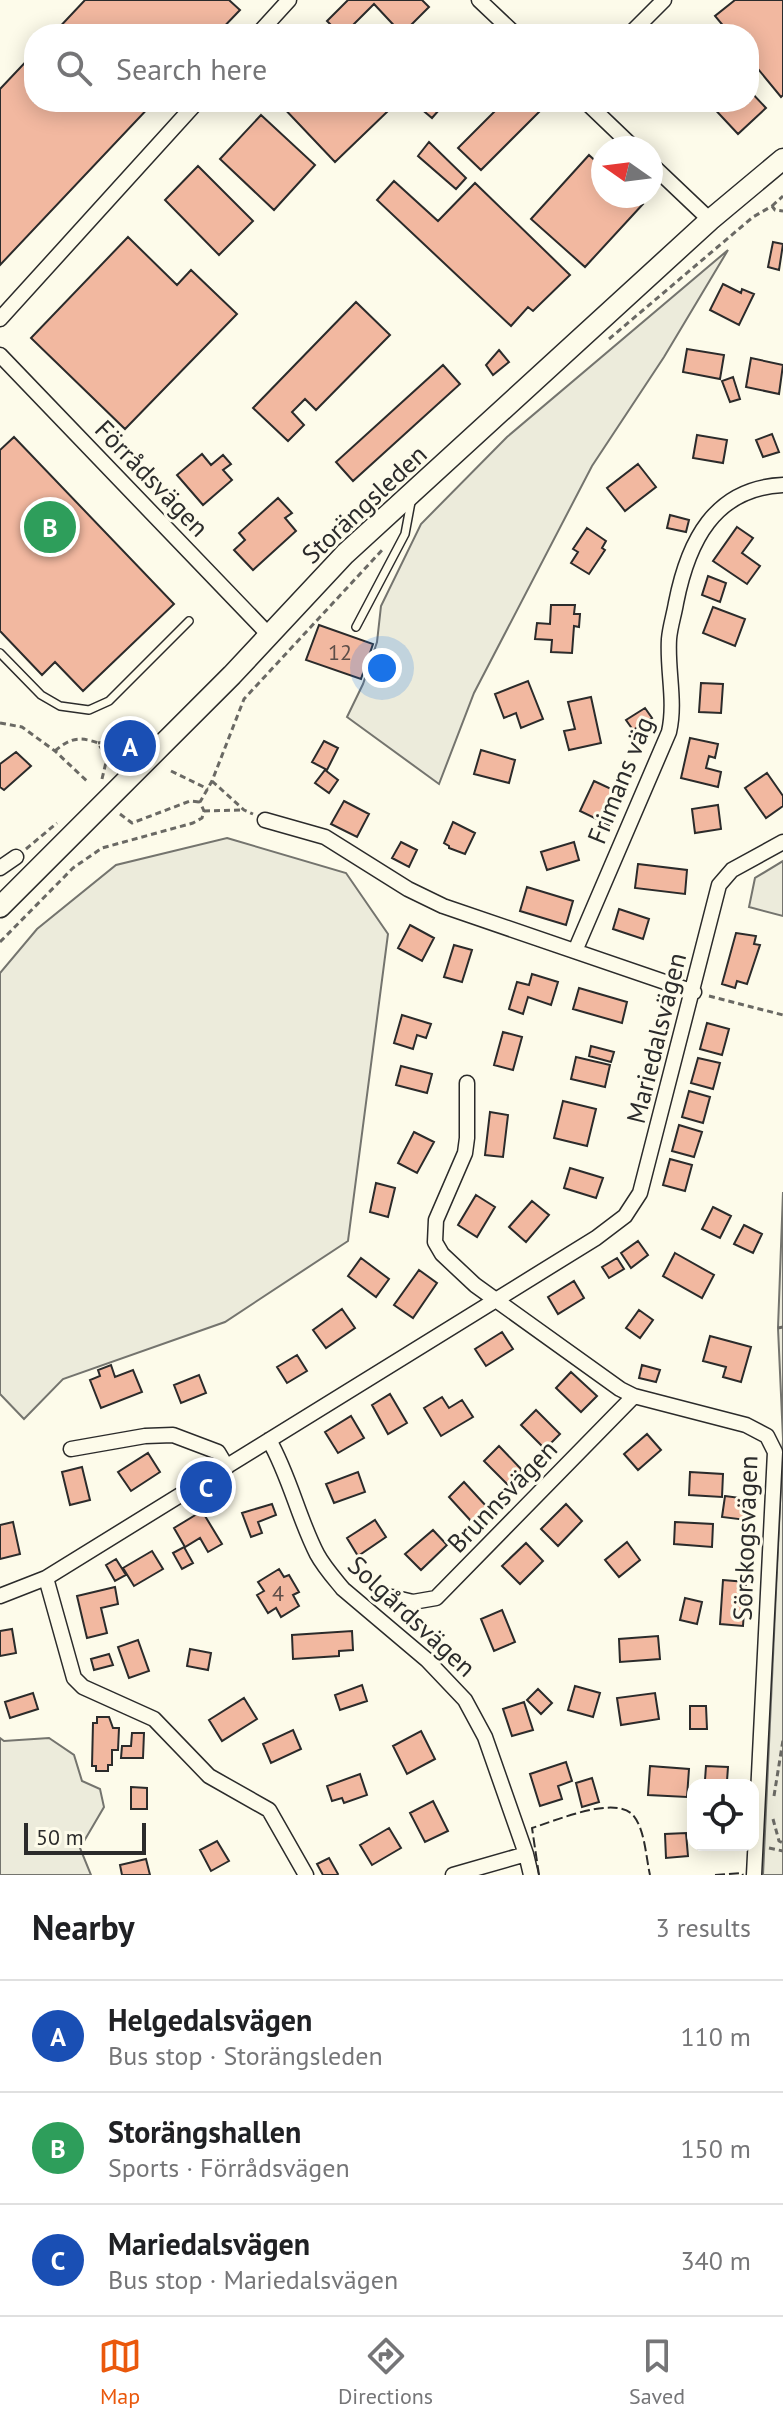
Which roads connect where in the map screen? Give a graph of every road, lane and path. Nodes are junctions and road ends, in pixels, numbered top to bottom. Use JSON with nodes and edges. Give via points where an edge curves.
{"nodes":[{"id":1,"x":289,"y":0,"type":"edge"},
{"id":2,"x":479,"y":0,"type":"edge"},
{"id":3,"x":664,"y":0,"type":"edge"},
{"id":4,"x":267,"y":24,"type":"edge"},
{"id":5,"x":504,"y":24,"type":"edge"},
{"id":6,"x":640,"y":24,"type":"edge"},
{"id":7,"x":188,"y":112,"type":"edge"},
{"id":8,"x":596,"y":112,"type":"edge"},
{"id":9,"x":621,"y":136,"type":"edge"},
{"id":10,"x":783,"y":159,"type":"edge"},
{"id":11,"x":663,"y":175,"type":"edge"},
{"id":12,"x":783,"y":196,"type":"edge"},
{"id":13,"x":772,"y":206,"type":"junction"},
{"id":14,"x":783,"y":211,"type":"edge"},
{"id":15,"x":710,"y":220,"type":"junction"},
{"id":16,"x":0,"y":319,"type":"edge"},
{"id":17,"x":610,"y":339,"type":"dead end"},
{"id":18,"x":0,"y":355,"type":"edge"},
{"id":19,"x":783,"y":485,"type":"edge"},
{"id":20,"x":413,"y":492,"type":"junction"},
{"id":21,"x":407,"y":525,"type":"junction"},
{"id":22,"x":189,"y":621,"type":"dead end"},
{"id":23,"x":356,"y":627,"type":"dead end"},
{"id":24,"x":269,"y":635,"type":"junction"},
{"id":25,"x":0,"y":653,"type":"edge"},
{"id":26,"x":0,"y":723,"type":"edge"},
{"id":27,"x":141,"y":735,"type":"dead end"},
{"id":28,"x":98,"y":743,"type":"junction"},
{"id":29,"x":55,"y":751,"type":"junction"},
{"id":30,"x":171,"y":771,"type":"dead end"},
{"id":31,"x":102,"y":780,"type":"dead end"},
{"id":32,"x":212,"y":781,"type":"junction"},
{"id":33,"x":89,"y":783,"type":"dead end"},
{"id":34,"x":208,"y":789,"type":"junction"},
{"id":35,"x":200,"y":802,"type":"junction"},
{"id":36,"x":244,"y":810,"type":"junction"},
{"id":37,"x":204,"y":811,"type":"junction"},
{"id":38,"x":120,"y":814,"type":"dead end"},
{"id":39,"x":63,"y":817,"type":"dead end"},
{"id":40,"x":265,"y":820,"type":"joint"},
{"id":41,"x":783,"y":842,"type":"edge"},
{"id":42,"x":16,"y":857,"type":"joint"},
{"id":43,"x":0,"y":868,"type":"edge"},
{"id":44,"x":0,"y":907,"type":"edge"},
{"id":45,"x":0,"y":942,"type":"edge"},
{"id":46,"x":575,"y":951,"type":"junction"},
{"id":47,"x":694,"y":992,"type":"junction"},
{"id":48,"x":783,"y":1015,"type":"edge"},
{"id":49,"x":467,"y":1083,"type":"dead end"},
{"id":50,"x":497,"y":1299,"type":"junction"},
{"id":51,"x":634,"y":1396,"type":"junction"},
{"id":52,"x":269,"y":1440,"type":"junction"},
{"id":53,"x":71,"y":1449,"type":"dead end"},
{"id":54,"x":227,"y":1467,"type":"junction"},
{"id":55,"x":46,"y":1578,"type":"junction"},
{"id":56,"x":0,"y":1596,"type":"edge"},
{"id":57,"x":392,"y":1597,"type":"dead end"},
{"id":58,"x":783,"y":1740,"type":"edge"},
{"id":59,"x":774,"y":1800,"type":"dead end"},
{"id":60,"x":771,"y":1815,"type":"dead end"},
{"id":61,"x":783,"y":1843,"type":"edge"},
{"id":62,"x":526,"y":1854,"type":"junction"},
{"id":63,"x":306,"y":1875,"type":"edge"},
{"id":64,"x":453,"y":1875,"type":"edge"},
{"id":65,"x":531,"y":1875,"type":"edge"},
{"id":66,"x":754,"y":1875,"type":"edge"}],
"edges":[{"from":1,"to":4,"type":"street"},
{"from":2,"to":5,"type":"street"},
{"from":3,"to":6,"type":"street"},
{"from":7,"to":16,"type":"street"},
{"from":8,"to":9,"type":"street"},
{"from":10,"to":15,"type":"main road","name":"Storängsleden"},
{"from":11,"to":15,"type":"street"},
{"from":12,"to":13,"type":"path"},
{"from":13,"to":14,"type":"path"},
{"from":13,"to":17,"type":"path"},
{"from":15,"to":20,"type":"main road","name":"Storängsleden"},
{"from":18,"to":24,"type":"street","name":"Förrådsvägen"},
{"from":19,"to":46,"type":"street","name":"Frimans väg","via":[[739,496],[704,526],[690,549],[669,637],[669,732]]},
{"from":20,"to":21,"type":"lane"},
{"from":20,"to":24,"type":"main road","name":"Storängsleden"},
{"from":21,"to":23,"type":"lane"},
{"from":21,"to":32,"type":"path","via":[[244,699]]},
{"from":22,"to":25,"type":"lane","via":[[109,701],[89,710],[60,706],[41,695]]},
{"from":24,"to":44,"type":"main road","name":"Storängsleden"},
{"from":26,"to":29,"type":"path","via":[[22,727]]},
{"from":27,"to":28,"type":"path"},
{"from":28,"to":29,"type":"path","via":[[82,737]]},
{"from":28,"to":31,"type":"path","via":[[107,758]]},
{"from":29,"to":33,"type":"path"},
{"from":30,"to":34,"type":"path"},
{"from":32,"to":34,"type":"path"},
{"from":32,"to":36,"type":"path"},
{"from":34,"to":35,"type":"path"},
{"from":35,"to":37,"type":"path"},
{"from":35,"to":38,"type":"path","via":[[132,823]]},
{"from":36,"to":37,"type":"path"},
{"from":36,"to":40,"type":"path"},
{"from":37,"to":45,"type":"path","via":[[193,823],[102,848],[73,868]]},
{"from":39,"to":42,"type":"path"},
{"from":40,"to":46,"type":"street","via":[[325,837],[443,906]]},
{"from":41,"to":47,"type":"street","name":"Mariedalsvägen","via":[[719,885]]},
{"from":42,"to":43,"type":"street"},
{"from":46,"to":47,"type":"street"},
{"from":47,"to":48,"type":"path"},
{"from":47,"to":50,"type":"street","name":"Mariedalsvägen","via":[[634,1207],[596,1238]]},
{"from":49,"to":50,"type":"street","name":"Sörskogsvägen","via":[[465,1153],[436,1220],[435,1242],[475,1285]]},
{"from":50,"to":51,"type":"street","name":"Sörskogsvägen"},
{"from":50,"to":52,"type":"street","name":"Mariedalsvägen"},
{"from":51,"to":57,"type":"street","name":"Brunnsvägen","via":[[436,1598],[413,1602]]},
{"from":51,"to":66,"type":"street","name":"Sörskogsvägen","via":[[746,1425],[767,1436],[775,1452]]},
{"from":52,"to":54,"type":"street","name":"Mariedalsvägen"},
{"from":52,"to":62,"type":"street","name":"Solgårdsvägen","via":[[330,1574],[451,1683],[475,1716]]},
{"from":53,"to":54,"type":"street","via":[[173,1435],[218,1452]]},
{"from":54,"to":55,"type":"street","name":"Mariedalsvägen"},
{"from":55,"to":56,"type":"street","name":"Mariedalsvägen"},
{"from":55,"to":63,"type":"street","via":[[74,1678],[154,1719],[209,1776],[269,1810]]},
{"from":58,"to":59,"type":"path"},
{"from":60,"to":61,"type":"path"},
{"from":62,"to":64,"type":"street"},
{"from":62,"to":65,"type":"street","name":"Solgårdsvägen"}]}
